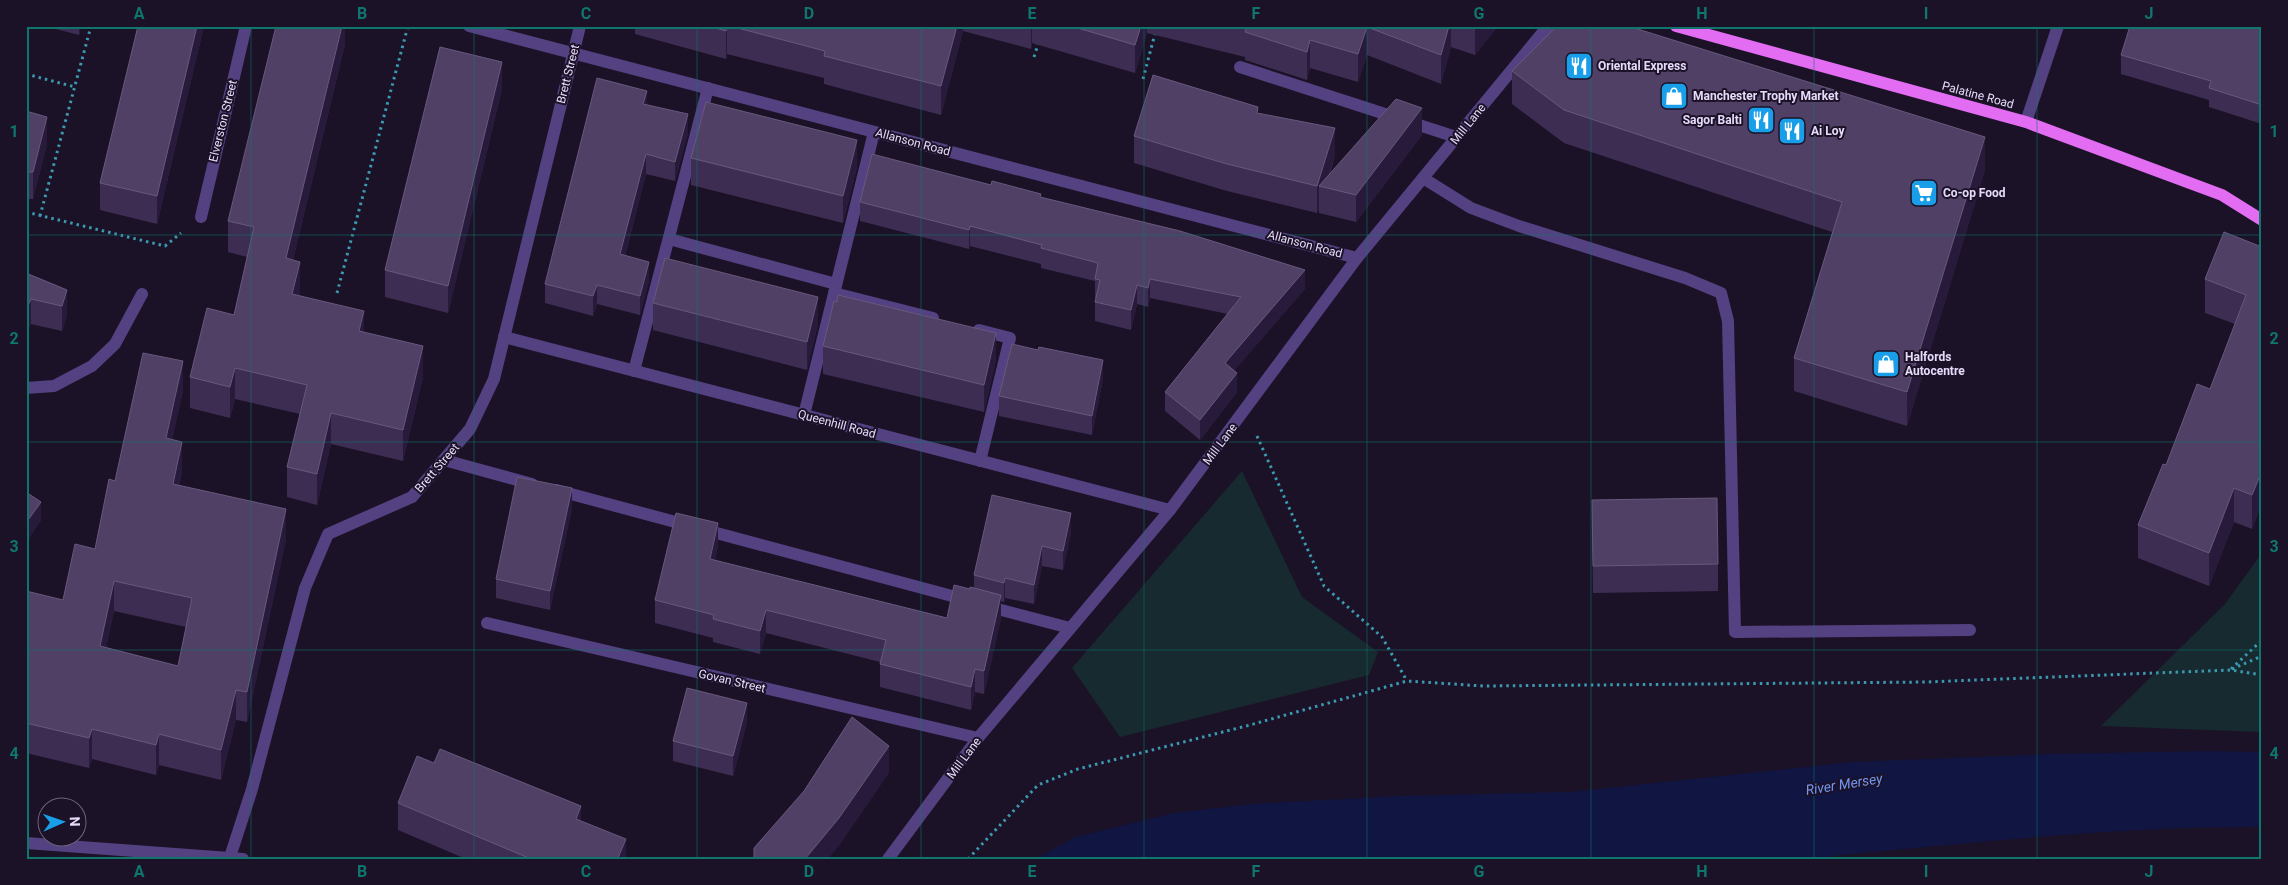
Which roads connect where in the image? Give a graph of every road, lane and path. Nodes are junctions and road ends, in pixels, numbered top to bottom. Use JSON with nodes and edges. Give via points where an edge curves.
{"nodes":[{"id":1,"x":91,"y":26,"type":"edge"},
{"id":2,"x":246,"y":26,"type":"edge"},
{"id":3,"x":408,"y":26,"type":"edge"},
{"id":4,"x":469,"y":26,"type":"edge"},
{"id":5,"x":580,"y":26,"type":"edge"},
{"id":6,"x":1158,"y":26,"type":"edge"},
{"id":7,"x":1548,"y":26,"type":"edge"},
{"id":8,"x":1676,"y":26,"type":"edge"},
{"id":9,"x":2058,"y":26,"type":"edge"},
{"id":10,"x":1040,"y":34,"type":"dead end"},
{"id":11,"x":573,"y":53,"type":"junction"},
{"id":12,"x":1034,"y":57,"type":"dead end"},
{"id":13,"x":1240,"y":67,"type":"dead end"},
{"id":14,"x":26,"y":74,"type":"edge"},
{"id":15,"x":1143,"y":79,"type":"dead end"},
{"id":16,"x":75,"y":87,"type":"junction"},
{"id":17,"x":708,"y":88,"type":"junction"},
{"id":18,"x":2026,"y":122,"type":"junction"},
{"id":19,"x":874,"y":132,"type":"junction"},
{"id":20,"x":1456,"y":137,"type":"junction"},
{"id":21,"x":1423,"y":178,"type":"junction"},
{"id":22,"x":26,"y":212,"type":"edge"},
{"id":23,"x":40,"y":216,"type":"junction"},
{"id":24,"x":200,"y":217,"type":"joint"},
{"id":25,"x":2262,"y":220,"type":"edge"},
{"id":26,"x":669,"y":239,"type":"junction"},
{"id":27,"x":1357,"y":258,"type":"junction"},
{"id":28,"x":835,"y":288,"type":"junction"},
{"id":29,"x":337,"y":293,"type":"dead end"},
{"id":30,"x":142,"y":294,"type":"dead end"},
{"id":31,"x":945,"y":321,"type":"edge"},
{"id":32,"x":964,"y":326,"type":"edge"},
{"id":33,"x":504,"y":338,"type":"junction"},
{"id":34,"x":634,"y":371,"type":"junction"},
{"id":35,"x":26,"y":388,"type":"edge"},
{"id":36,"x":1246,"y":408,"type":"junction"},
{"id":37,"x":804,"y":415,"type":"junction"},
{"id":38,"x":444,"y":460,"type":"junction"},
{"id":39,"x":980,"y":461,"type":"junction"},
{"id":40,"x":1170,"y":510,"type":"junction"},
{"id":41,"x":487,"y":623,"type":"dead end"},
{"id":42,"x":1070,"y":628,"type":"junction"},
{"id":43,"x":1970,"y":630,"type":"dead end"},
{"id":44,"x":2262,"y":640,"type":"edge"},
{"id":45,"x":2262,"y":656,"type":"edge"},
{"id":46,"x":2230,"y":670,"type":"junction"},
{"id":47,"x":2262,"y":675,"type":"edge"},
{"id":48,"x":1407,"y":681,"type":"junction"},
{"id":49,"x":978,"y":738,"type":"junction"},
{"id":50,"x":26,"y":844,"type":"edge"},
{"id":51,"x":230,"y":858,"type":"edge"},
{"id":52,"x":243,"y":859,"type":"edge"},
{"id":53,"x":888,"y":859,"type":"edge"},
{"id":54,"x":968,"y":859,"type":"edge"}],
"edges":[{"from":1,"to":16,"type":"path"},
{"from":2,"to":24,"type":"street","name":"Elverston Street"},
{"from":3,"to":29,"type":"path"},
{"from":4,"to":11,"type":"street","name":"Allanson Road"},
{"from":5,"to":11,"type":"street","name":"Brett Street"},
{"from":6,"to":15,"type":"path"},
{"from":7,"to":20,"type":"street","name":"Mill Lane"},
{"from":8,"to":18,"type":"main road","name":"Palatine Road"},
{"from":9,"to":18,"type":"street"},
{"from":10,"to":12,"type":"path"},
{"from":11,"to":17,"type":"street","name":"Allanson Road"},
{"from":11,"to":33,"type":"street","name":"Brett Street"},
{"from":13,"to":20,"type":"street"},
{"from":14,"to":16,"type":"path"},
{"from":16,"to":23,"type":"path"},
{"from":17,"to":19,"type":"street","name":"Allanson Road"},
{"from":17,"to":26,"type":"street"},
{"from":18,"to":25,"type":"main road","name":"Palatine Road","via":[[2222,195]]},
{"from":19,"to":27,"type":"street","name":"Allanson Road"},
{"from":19,"to":28,"type":"street"},
{"from":20,"to":21,"type":"street","name":"Mill Lane"},
{"from":21,"to":27,"type":"street","name":"Mill Lane"},
{"from":21,"to":43,"type":"street","via":[[1471,208],[1722,293],[1728,321],[1735,632]]},
{"from":22,"to":23,"type":"path"},
{"from":23,"to":24,"type":"path","via":[[164,246]]},
{"from":26,"to":28,"type":"street"},
{"from":26,"to":34,"type":"street"},
{"from":27,"to":36,"type":"street","name":"Mill Lane"},
{"from":28,"to":31,"type":"street"},
{"from":28,"to":37,"type":"street"},
{"from":30,"to":35,"type":"street","via":[[115,344],[92,366],[54,386]]},
{"from":32,"to":39,"type":"street","via":[[1010,338]]},
{"from":33,"to":34,"type":"street","name":"Queenhill Road"},
{"from":33,"to":38,"type":"street","name":"Brett Street","via":[[494,379],[474,421]]},
{"from":34,"to":37,"type":"street","name":"Queenhill Road"},
{"from":36,"to":40,"type":"street","name":"Mill Lane"},
{"from":36,"to":48,"type":"path","via":[[1324,586],[1382,637]]},
{"from":37,"to":39,"type":"street","name":"Queenhill Road"},
{"from":38,"to":42,"type":"street"},
{"from":38,"to":51,"type":"street","name":"Brett Street","via":[[412,497],[328,534],[305,588],[252,789]]},
{"from":39,"to":40,"type":"street","name":"Queenhill Road"},
{"from":40,"to":42,"type":"street","name":"Mill Lane"},
{"from":41,"to":49,"type":"street","name":"Govan Street"},
{"from":42,"to":49,"type":"street","name":"Mill Lane"},
{"from":44,"to":46,"type":"path"},
{"from":45,"to":46,"type":"path"},
{"from":46,"to":47,"type":"path"},
{"from":46,"to":48,"type":"path","via":[[1926,682],[1483,686]]},
{"from":48,"to":54,"type":"path","via":[[1078,769],[1038,785]]},
{"from":49,"to":53,"type":"street","name":"Mill Lane"},
{"from":50,"to":51,"type":"street"},
{"from":51,"to":52,"type":"street"}]}
